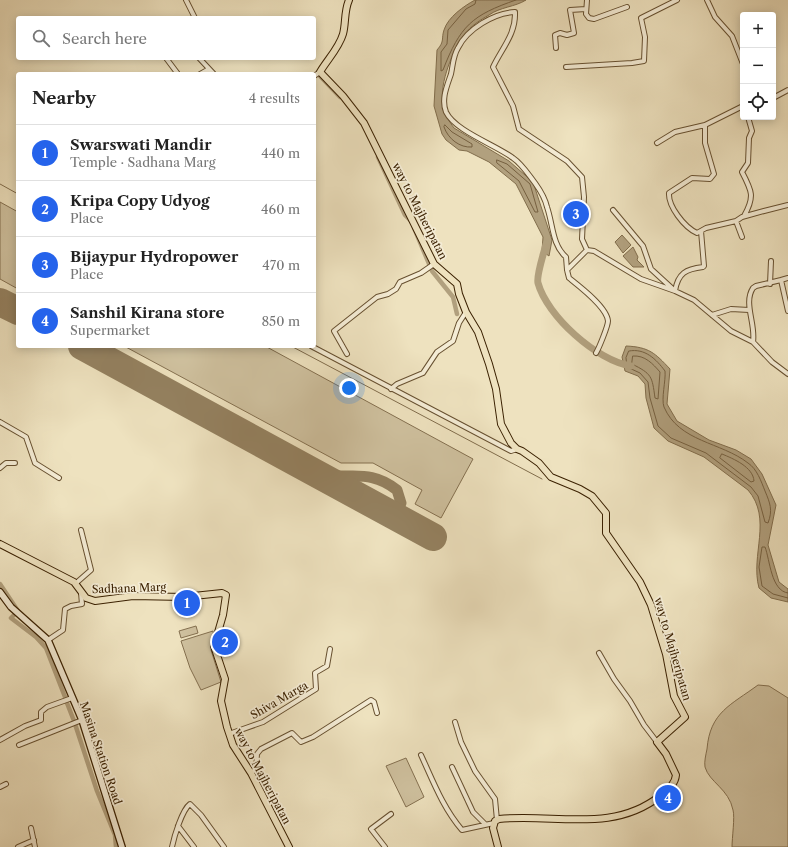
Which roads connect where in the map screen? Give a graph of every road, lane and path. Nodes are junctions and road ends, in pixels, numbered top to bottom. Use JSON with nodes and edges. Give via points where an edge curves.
{"nodes":[{"id":1,"x":186,"y":0,"type":"edge"},
{"id":2,"x":349,"y":0,"type":"edge"},
{"id":3,"x":587,"y":0,"type":"edge"},
{"id":4,"x":677,"y":0,"type":"edge"},
{"id":5,"x":707,"y":0,"type":"edge"},
{"id":6,"x":627,"y":7,"type":"dead end"},
{"id":7,"x":586,"y":9,"type":"junction"},
{"id":8,"x":194,"y":16,"type":"edge"},
{"id":9,"x":556,"y":48,"type":"dead end"},
{"id":10,"x":740,"y":56,"type":"edge"},
{"id":11,"x":168,"y":60,"type":"edge"},
{"id":12,"x":201,"y":60,"type":"edge"},
{"id":13,"x":566,"y":67,"type":"dead end"},
{"id":14,"x":209,"y":69,"type":"junction"},
{"id":15,"x":176,"y":72,"type":"edge"},
{"id":16,"x":204,"y":72,"type":"edge"},
{"id":17,"x":212,"y":72,"type":"edge"},
{"id":18,"x":317,"y":74,"type":"edge"},
{"id":19,"x":788,"y":90,"type":"edge"},
{"id":20,"x":776,"y":96,"type":"edge"},
{"id":21,"x":740,"y":108,"type":"edge"},
{"id":22,"x":749,"y":120,"type":"edge"},
{"id":23,"x":705,"y":125,"type":"junction"},
{"id":24,"x":657,"y":143,"type":"dead end"},
{"id":25,"x":788,"y":205,"type":"edge"},
{"id":26,"x":612,"y":210,"type":"dead end"},
{"id":27,"x":744,"y":216,"type":"junction"},
{"id":28,"x":736,"y":222,"type":"junction"},
{"id":29,"x":701,"y":231,"type":"junction"},
{"id":30,"x":742,"y":238,"type":"dead end"},
{"id":31,"x":587,"y":250,"type":"junction"},
{"id":32,"x":771,"y":261,"type":"dead end"},
{"id":33,"x":434,"y":264,"type":"junction"},
{"id":34,"x":567,"y":270,"type":"junction"},
{"id":35,"x":788,"y":278,"type":"edge"},
{"id":36,"x":781,"y":280,"type":"junction"},
{"id":37,"x":770,"y":284,"type":"junction"},
{"id":38,"x":675,"y":291,"type":"junction"},
{"id":39,"x":749,"y":310,"type":"junction"},
{"id":40,"x":788,"y":311,"type":"edge"},
{"id":41,"x":466,"y":312,"type":"junction"},
{"id":42,"x":712,"y":315,"type":"junction"},
{"id":43,"x":753,"y":342,"type":"junction"},
{"id":44,"x":315,"y":348,"type":"edge"},
{"id":45,"x":597,"y":352,"type":"dead end"},
{"id":46,"x":347,"y":354,"type":"dead end"},
{"id":47,"x":788,"y":374,"type":"edge"},
{"id":48,"x":391,"y":389,"type":"junction"},
{"id":49,"x":0,"y":422,"type":"edge"},
{"id":50,"x":517,"y":449,"type":"junction"},
{"id":51,"x":15,"y":463,"type":"dead end"},
{"id":52,"x":0,"y":468,"type":"edge"},
{"id":53,"x":59,"y":478,"type":"dead end"},
{"id":54,"x":81,"y":530,"type":"dead end"},
{"id":55,"x":0,"y":544,"type":"edge"},
{"id":56,"x":75,"y":584,"type":"junction"},
{"id":57,"x":0,"y":592,"type":"edge"},
{"id":58,"x":81,"y":593,"type":"junction"},
{"id":59,"x":205,"y":594,"type":"joint"},
{"id":60,"x":48,"y":640,"type":"junction"},
{"id":61,"x":330,"y":649,"type":"dead end"},
{"id":62,"x":599,"y":654,"type":"dead end"},
{"id":63,"x":72,"y":698,"type":"junction"},
{"id":64,"x":377,"y":713,"type":"dead end"},
{"id":65,"x":82,"y":720,"type":"junction"},
{"id":66,"x":455,"y":722,"type":"dead end"},
{"id":67,"x":229,"y":734,"type":"junction"},
{"id":68,"x":0,"y":740,"type":"edge"},
{"id":69,"x":658,"y":742,"type":"junction"},
{"id":70,"x":19,"y":744,"type":"dead end"},
{"id":71,"x":421,"y":756,"type":"dead end"},
{"id":72,"x":452,"y":767,"type":"dead end"},
{"id":73,"x":251,"y":773,"type":"junction"},
{"id":74,"x":6,"y":784,"type":"dead end"},
{"id":75,"x":0,"y":787,"type":"edge"},
{"id":76,"x":391,"y":814,"type":"dead end"},
{"id":77,"x":495,"y":821,"type":"junction"},
{"id":78,"x":485,"y":824,"type":"junction"},
{"id":79,"x":178,"y":826,"type":"junction"},
{"id":80,"x":31,"y":828,"type":"dead end"},
{"id":81,"x":34,"y":840,"type":"junction"},
{"id":82,"x":18,"y":847,"type":"edge"},
{"id":83,"x":35,"y":847,"type":"edge"},
{"id":84,"x":122,"y":847,"type":"edge"},
{"id":85,"x":172,"y":847,"type":"edge"},
{"id":86,"x":194,"y":847,"type":"edge"},
{"id":87,"x":224,"y":847,"type":"edge"},
{"id":88,"x":289,"y":847,"type":"edge"},
{"id":89,"x":385,"y":847,"type":"edge"},
{"id":90,"x":498,"y":847,"type":"edge"}],
"edges":[{"from":1,"to":8,"type":"street"},
{"from":2,"to":18,"type":"main road","name":"way to Majheripatan","via":[[338,47]]},
{"from":3,"to":7,"type":"street"},
{"from":4,"to":13,"type":"street","via":[[657,8],[642,18],[645,37],[644,61]]},
{"from":5,"to":10,"type":"street","via":[[715,17],[732,36]]},
{"from":6,"to":7,"type":"street","via":[[594,19],[589,18]]},
{"from":7,"to":9,"type":"street","via":[[570,10],[574,33],[555,35]]},
{"from":11,"to":15,"type":"street"},
{"from":12,"to":14,"type":"street"},
{"from":14,"to":16,"type":"street"},
{"from":14,"to":17,"type":"street"},
{"from":18,"to":33,"type":"main road","name":"way to Majheripatan","via":[[343,96],[364,123]]},
{"from":19,"to":20,"type":"street"},
{"from":21,"to":23,"type":"street"},
{"from":22,"to":27,"type":"street","via":[[752,131],[749,138],[748,163],[742,172],[749,186],[752,202]]},
{"from":23,"to":24,"type":"street","via":[[675,132]]},
{"from":23,"to":29,"type":"street","via":[[706,143],[714,174],[710,179],[692,178],[669,193],[668,200],[684,223],[696,233]]},
{"from":25,"to":27,"type":"street"},
{"from":26,"to":38,"type":"street","via":[[643,246],[651,269]]},
{"from":27,"to":28,"type":"street"},
{"from":28,"to":29,"type":"street"},
{"from":28,"to":30,"type":"street"},
{"from":29,"to":38,"type":"street","via":[[704,266],[687,269],[681,274]]},
{"from":31,"to":34,"type":"street"},
{"from":31,"to":34,"type":"street","via":[[582,239],[582,177],[567,160],[519,129],[513,106],[493,67],[512,34],[515,12],[486,22],[472,29],[457,49],[446,86],[446,111],[452,121],[495,145],[527,172],[540,190],[547,206],[556,243],[566,257]]},
{"from":31,"to":38,"type":"street","via":[[594,251],[641,280]]},
{"from":32,"to":37,"type":"street"},
{"from":33,"to":41,"type":"main road","name":"way to Majheripatan","via":[[457,284]]},
{"from":33,"to":46,"type":"street","via":[[400,282],[388,294],[377,297],[334,331]]},
{"from":34,"to":45,"type":"street","via":[[569,278],[585,290],[606,313],[608,322]]},
{"from":35,"to":36,"type":"street"},
{"from":36,"to":37,"type":"street"},
{"from":36,"to":40,"type":"street"},
{"from":37,"to":39,"type":"street","via":[[756,286],[751,290]]},
{"from":38,"to":42,"type":"street","via":[[694,300]]},
{"from":39,"to":42,"type":"street","via":[[731,309]]},
{"from":39,"to":43,"type":"street","via":[[754,329]]},
{"from":41,"to":48,"type":"street","via":[[453,341],[437,352],[423,373]]},
{"from":41,"to":50,"type":"main road","name":"way to Majheripatan","via":[[478,332],[489,364],[496,388],[501,424]]},
{"from":42,"to":43,"type":"street","via":[[731,330]]},
{"from":43,"to":47,"type":"street"},
{"from":44,"to":48,"type":"street"},
{"from":48,"to":50,"type":"street","via":[[510,451]]},
{"from":49,"to":53,"type":"street","via":[[26,437],[35,463]]},
{"from":50,"to":69,"type":"main road","name":"way to Majheripatan","via":[[539,463],[551,477],[592,496],[606,513],[606,533],[647,594],[666,654],[674,696],[685,717]]},
{"from":51,"to":52,"type":"street","via":[[6,463]]},
{"from":54,"to":56,"type":"street","via":[[91,570]]},
{"from":55,"to":56,"type":"main road","name":"Sadhana Marg"},
{"from":56,"to":58,"type":"main road","name":"Sadhana Marg"},
{"from":57,"to":60,"type":"street","name":"Masina Station Road","via":[[11,607]]},
{"from":58,"to":59,"type":"main road","name":"Sadhana Marg","via":[[95,601],[133,596]]},
{"from":58,"to":60,"type":"street","via":[[82,604],[65,609],[63,630]]},
{"from":59,"to":67,"type":"main road","name":"way to Majheripatan","via":[[226,595],[214,646],[224,679],[221,701]]},
{"from":60,"to":63,"type":"street","name":"Masina Station Road"},
{"from":61,"to":67,"type":"street","name":"Shiva Marga","via":[[327,666],[315,673],[316,689],[263,722]]},
{"from":62,"to":69,"type":"street","via":[[644,725]]},
{"from":63,"to":65,"type":"street","name":"Masina Station Road"},
{"from":63,"to":68,"type":"street","via":[[47,707],[41,711],[41,720],[20,728]]},
{"from":64,"to":73,"type":"street","via":[[371,700],[313,737],[301,742],[292,733],[261,748],[257,754],[256,769]]},
{"from":65,"to":70,"type":"street"},
{"from":65,"to":84,"type":"street","name":"Masina Station Road"},
{"from":66,"to":77,"type":"street","via":[[461,742],[475,771],[495,799]]},
{"from":67,"to":73,"type":"main road","name":"way to Majheripatan"},
{"from":69,"to":77,"type":"main road","via":[[676,772],[676,779],[670,788],[649,804],[629,812],[587,821],[535,817]]},
{"from":71,"to":78,"type":"street","via":[[443,804],[462,830]]},
{"from":72,"to":78,"type":"street","via":[[473,812]]},
{"from":73,"to":88,"type":"main road","name":"way to Majheripatan"},
{"from":74,"to":75,"type":"street"},
{"from":76,"to":89,"type":"street","via":[[371,829]]},
{"from":77,"to":78,"type":"street"},
{"from":77,"to":90,"type":"main road","via":[[493,828]]},
{"from":79,"to":85,"type":"street"},
{"from":79,"to":86,"type":"street"},
{"from":79,"to":87,"type":"street","via":[[187,806],[191,804]]},
{"from":80,"to":81,"type":"street"},
{"from":81,"to":82,"type":"street"},
{"from":81,"to":83,"type":"street"}]}
